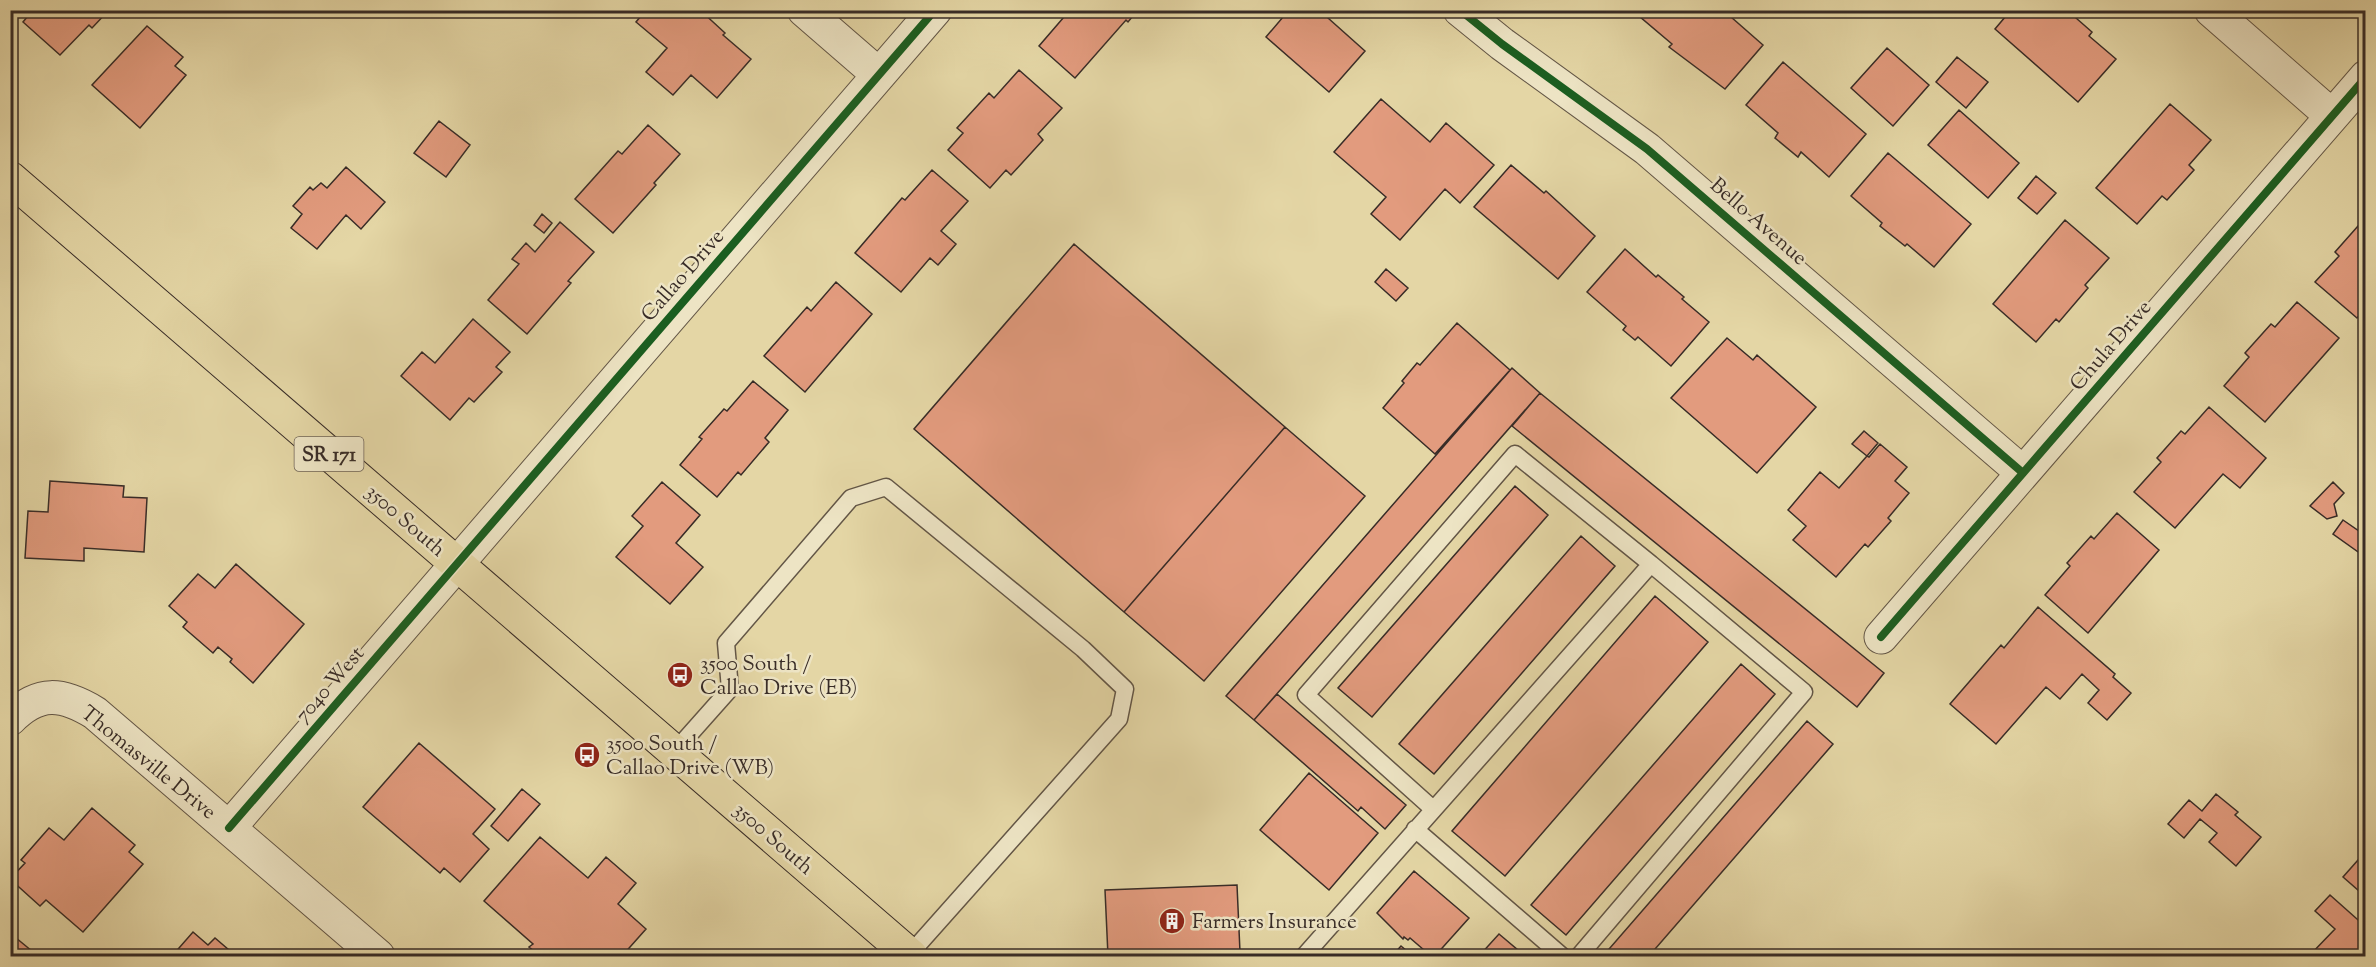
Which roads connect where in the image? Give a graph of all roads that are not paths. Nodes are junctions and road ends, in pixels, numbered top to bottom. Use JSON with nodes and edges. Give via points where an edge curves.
{"nodes":[{"id":1,"x":804,"y":10,"type":"edge"},
{"id":2,"x":935,"y":10,"type":"edge"},
{"id":3,"x":1460,"y":10,"type":"edge"},
{"id":4,"x":2211,"y":10,"type":"edge"},
{"id":5,"x":879,"y":75,"type":"junction"},
{"id":6,"x":2366,"y":77,"type":"edge"},
{"id":7,"x":2332,"y":116,"type":"junction"},
{"id":8,"x":10,"y":178,"type":"edge"},
{"id":9,"x":2023,"y":473,"type":"junction"},
{"id":10,"x":456,"y":563,"type":"junction"},
{"id":11,"x":1651,"y":564,"type":"junction"},
{"id":12,"x":1881,"y":637,"type":"dead end"},
{"id":13,"x":10,"y":718,"type":"edge"},
{"id":14,"x":674,"y":752,"type":"junction"},
{"id":15,"x":1433,"y":809,"type":"junction"},
{"id":16,"x":229,"y":828,"type":"junction"},
{"id":17,"x":1415,"y":829,"type":"junction"},
{"id":18,"x":910,"y":956,"type":"edge"},
{"id":19,"x":378,"y":957,"type":"edge"},
{"id":20,"x":1304,"y":957,"type":"edge"},
{"id":21,"x":1562,"y":957,"type":"edge"},
{"id":22,"x":1579,"y":957,"type":"edge"}],
"edges":[{"from":1,"to":5,"type":"street"},
{"from":2,"to":5,"type":"street","name":"Callao Drive"},
{"from":3,"to":9,"type":"street","name":"Bello Avenue","via":[[1638,142]]},
{"from":4,"to":7,"type":"street"},
{"from":5,"to":10,"type":"street","name":"Callao Drive"},
{"from":6,"to":7,"type":"street","name":"Chula Drive"},
{"from":7,"to":9,"type":"street","name":"Chula Drive"},
{"from":8,"to":10,"type":"main road","name":"3500 South","number":"SR 171"},
{"from":9,"to":12,"type":"street","name":"Chula Drive"},
{"from":10,"to":14,"type":"main road","name":"3500 South","number":"SR 171"},
{"from":10,"to":16,"type":"street","name":"7040 West"},
{"from":11,"to":15,"type":"lane"},
{"from":11,"to":15,"type":"lane","via":[[1515,453],[1306,695]]},
{"from":11,"to":22,"type":"lane","via":[[1804,692]]},
{"from":13,"to":16,"type":"street","name":"Thomasville Drive","via":[[26,705],[50,696],[81,704]]},
{"from":14,"to":18,"type":"main road","name":"3500 South","number":"SR 171"},
{"from":14,"to":18,"type":"lane","via":[[730,689],[726,643],[850,498],[885,487],[1083,650],[1125,690],[1119,719]]},
{"from":15,"to":17,"type":"lane"},
{"from":16,"to":19,"type":"street","name":"Thomasville Drive"},
{"from":17,"to":20,"type":"lane"},
{"from":17,"to":21,"type":"lane"}]}
